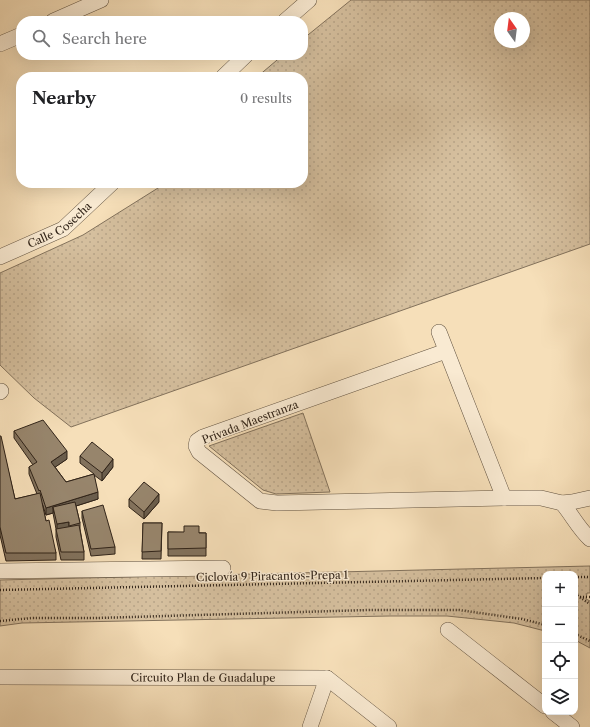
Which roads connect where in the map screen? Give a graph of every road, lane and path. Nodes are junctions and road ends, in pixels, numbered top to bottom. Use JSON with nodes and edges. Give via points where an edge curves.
{"nodes":[{"id":1,"x":101,"y":0,"type":"edge"},
{"id":2,"x":309,"y":0,"type":"edge"},
{"id":3,"x":64,"y":16,"type":"edge"},
{"id":4,"x":291,"y":16,"type":"edge"},
{"id":5,"x":16,"y":37,"type":"edge"},
{"id":6,"x":0,"y":44,"type":"edge"},
{"id":7,"x":241,"y":60,"type":"edge"},
{"id":8,"x":228,"y":72,"type":"edge"},
{"id":9,"x":107,"y":188,"type":"edge"},
{"id":10,"x":0,"y":257,"type":"edge"},
{"id":11,"x":439,"y":332,"type":"dead end"},
{"id":12,"x":446,"y":351,"type":"junction"},
{"id":13,"x":504,"y":498,"type":"junction"},
{"id":14,"x":586,"y":499,"type":"edge"},
{"id":15,"x":562,"y":503,"type":"junction"},
{"id":16,"x":574,"y":517,"type":"junction"},
{"id":17,"x":590,"y":539,"type":"edge"},
{"id":18,"x":223,"y":568,"type":"dead end"},
{"id":19,"x":0,"y":571,"type":"edge"},
{"id":20,"x":578,"y":577,"type":"edge"},
{"id":21,"x":590,"y":577,"type":"edge"},
{"id":22,"x":542,"y":578,"type":"edge"},
{"id":23,"x":0,"y":590,"type":"edge"},
{"id":24,"x":580,"y":597,"type":"joint"},
{"id":25,"x":590,"y":597,"type":"edge"},
{"id":26,"x":590,"y":604,"type":"edge"},
{"id":27,"x":0,"y":621,"type":"edge"},
{"id":28,"x":542,"y":624,"type":"edge"},
{"id":29,"x":448,"y":630,"type":"dead end"},
{"id":30,"x":578,"y":635,"type":"edge"},
{"id":31,"x":590,"y":641,"type":"edge"},
{"id":32,"x":0,"y":677,"type":"edge"},
{"id":33,"x":327,"y":678,"type":"junction"},
{"id":34,"x":542,"y":704,"type":"edge"},
{"id":35,"x":557,"y":715,"type":"edge"},
{"id":36,"x":310,"y":727,"type":"edge"},
{"id":37,"x":390,"y":727,"type":"edge"},
{"id":38,"x":572,"y":727,"type":"edge"}],
"edges":[{"from":1,"to":3,"type":"street"},
{"from":2,"to":4,"type":"street"},
{"from":5,"to":6,"type":"street"},
{"from":7,"to":8,"type":"street"},
{"from":9,"to":10,"type":"street","name":"Calle Cosecha","via":[[63,229]]},
{"from":11,"to":12,"type":"street"},
{"from":12,"to":13,"type":"street"},
{"from":12,"to":13,"type":"street","name":"Privada Maestranza","via":[[203,437],[197,441],[196,446],[199,452],[260,501],[277,503]]},
{"from":13,"to":15,"type":"street","name":"Privada Maestranza","via":[[542,498]]},
{"from":14,"to":15,"type":"street","name":"Privada Maestranza"},
{"from":14,"to":16,"type":"street","via":[[578,504],[574,510]]},
{"from":15,"to":16,"type":"street"},
{"from":16,"to":17,"type":"street"},
{"from":18,"to":19,"type":"street"},
{"from":20,"to":21,"type":"path"},
{"from":22,"to":23,"type":"path","name":"Ciclovía 9 Piracantos-Prepa 1"},
{"from":24,"to":25,"type":"path"},
{"from":24,"to":26,"type":"path"},
{"from":27,"to":28,"type":"path","via":[[32,618],[451,610],[522,618]]},
{"from":29,"to":34,"type":"street"},
{"from":30,"to":31,"type":"path"},
{"from":32,"to":33,"type":"street","name":"Circuito Plan de Guadalupe"},
{"from":33,"to":36,"type":"street"},
{"from":33,"to":37,"type":"street"},
{"from":35,"to":38,"type":"street"}]}
